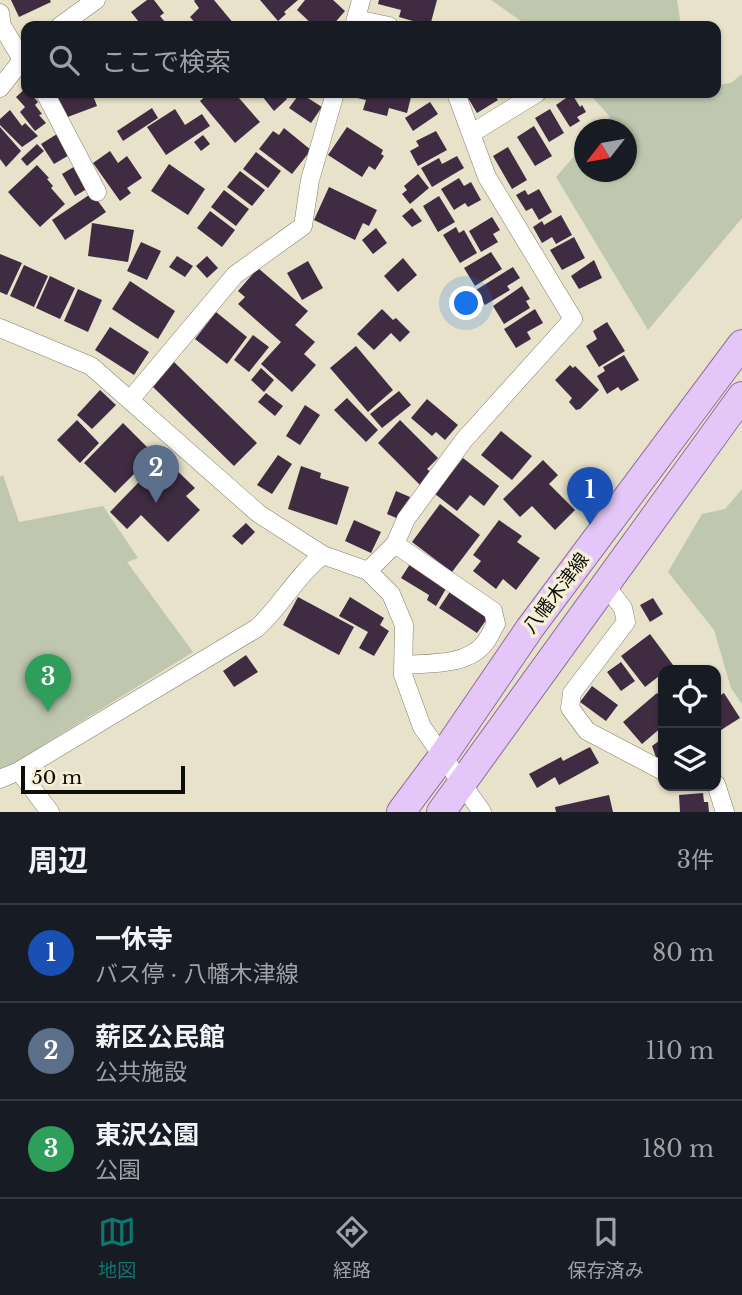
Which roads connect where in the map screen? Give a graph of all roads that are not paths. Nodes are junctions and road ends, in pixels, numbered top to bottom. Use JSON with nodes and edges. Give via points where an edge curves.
{"nodes":[{"id":1,"x":96,"y":0,"type":"edge"},
{"id":2,"x":362,"y":0,"type":"edge"},
{"id":3,"x":0,"y":13,"type":"edge"},
{"id":4,"x":67,"y":21,"type":"edge"},
{"id":5,"x":356,"y":21,"type":"edge"},
{"id":6,"x":21,"y":54,"type":"edge"},
{"id":7,"x":21,"y":64,"type":"edge"},
{"id":8,"x":0,"y":88,"type":"edge"},
{"id":9,"x":48,"y":98,"type":"edge"},
{"id":10,"x":334,"y":98,"type":"edge"},
{"id":11,"x":458,"y":98,"type":"edge"},
{"id":12,"x":529,"y":98,"type":"edge"},
{"id":13,"x":472,"y":132,"type":"junction"},
{"id":14,"x":97,"y":192,"type":"dead end"},
{"id":15,"x":0,"y":328,"type":"edge"},
{"id":16,"x":742,"y":344,"type":"edge"},
{"id":17,"x":742,"y":396,"type":"edge"},
{"id":18,"x":130,"y":400,"type":"junction"},
{"id":19,"x":395,"y":544,"type":"junction"},
{"id":20,"x":323,"y":555,"type":"junction"},
{"id":21,"x":368,"y":571,"type":"junction"},
{"id":22,"x":606,"y":586,"type":"junction"},
{"id":23,"x":403,"y":665,"type":"junction"},
{"id":24,"x":442,"y":757,"type":"junction"},
{"id":25,"x":658,"y":768,"type":"edge"},
{"id":26,"x":19,"y":771,"type":"junction"},
{"id":27,"x":0,"y":779,"type":"edge"},
{"id":28,"x":461,"y":784,"type":"junction"},
{"id":29,"x":718,"y":791,"type":"edge"},
{"id":30,"x":50,"y":812,"type":"edge"},
{"id":31,"x":401,"y":812,"type":"edge"},
{"id":32,"x":441,"y":812,"type":"edge"},
{"id":33,"x":482,"y":812,"type":"edge"},
{"id":34,"x":725,"y":812,"type":"edge"}],
"edges":[{"from":1,"to":4,"type":"street"},
{"from":2,"to":5,"type":"street"},
{"from":3,"to":6,"type":"street","via":[[2,26]]},
{"from":7,"to":8,"type":"street"},
{"from":9,"to":14,"type":"street"},
{"from":10,"to":18,"type":"street","via":[[310,180],[303,226],[235,275]]},
{"from":11,"to":13,"type":"street"},
{"from":12,"to":13,"type":"street"},
{"from":13,"to":19,"type":"street","via":[[487,177],[573,319],[464,440],[407,519]]},
{"from":15,"to":18,"type":"street","via":[[91,366]]},
{"from":16,"to":24,"type":"main road","name":"八幡木津線","via":[[530,628]]},
{"from":17,"to":22,"type":"main road","name":"八幡木津線"},
{"from":18,"to":20,"type":"street","via":[[259,514]]},
{"from":19,"to":21,"type":"street"},
{"from":19,"to":23,"type":"street","via":[[493,611],[496,624],[483,645],[467,656],[444,663]]},
{"from":20,"to":21,"type":"street"},
{"from":20,"to":26,"type":"street","via":[[257,628]]},
{"from":21,"to":23,"type":"street","via":[[391,594],[404,625]]},
{"from":22,"to":25,"type":"street","via":[[623,608],[626,622],[572,693],[569,708],[587,731]]},
{"from":22,"to":28,"type":"main road","name":"八幡木津線"},
{"from":23,"to":24,"type":"street","via":[[422,727]]},
{"from":24,"to":28,"type":"street"},
{"from":24,"to":31,"type":"main road","name":"八幡木津線"},
{"from":26,"to":27,"type":"street"},
{"from":26,"to":30,"type":"street"},
{"from":28,"to":32,"type":"main road","name":"八幡木津線"},
{"from":28,"to":33,"type":"street"},
{"from":29,"to":34,"type":"street"}]}
